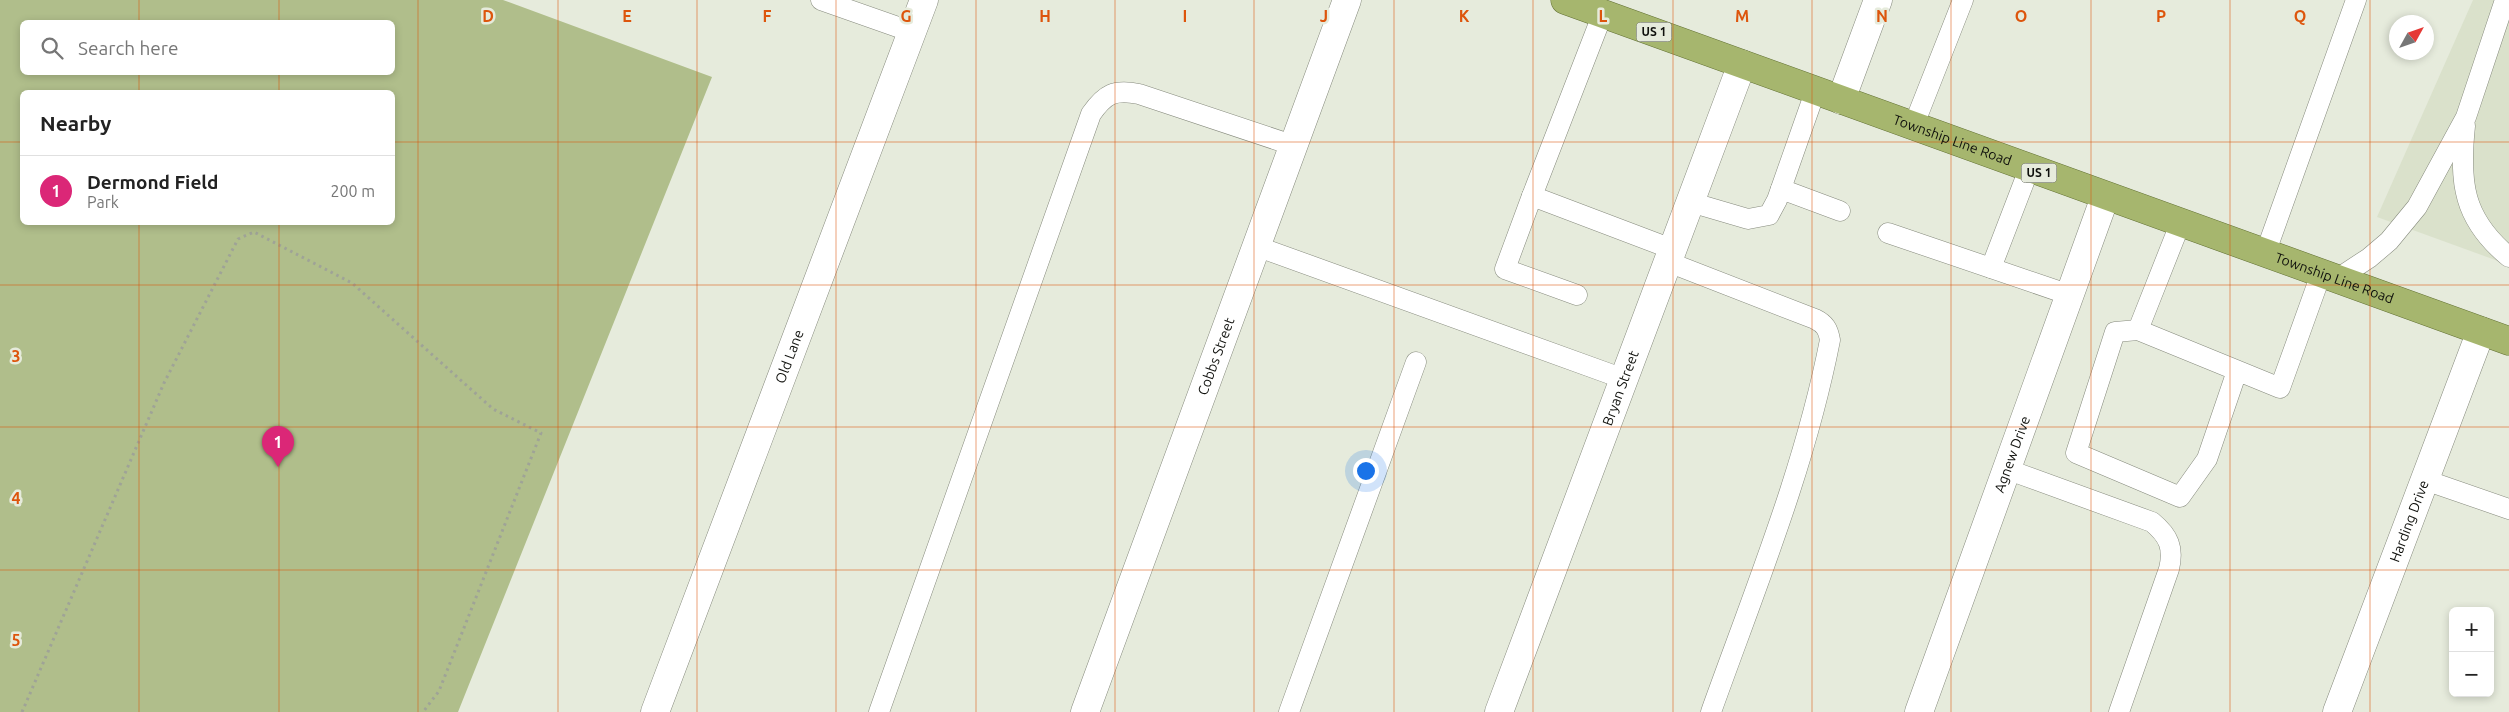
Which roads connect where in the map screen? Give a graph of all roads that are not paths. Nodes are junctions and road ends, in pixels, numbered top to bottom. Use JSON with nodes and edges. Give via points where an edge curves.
{"nodes":[{"id":1,"x":821,"y":0,"type":"edge"},
{"id":2,"x":924,"y":0,"type":"edge"},
{"id":3,"x":1347,"y":0,"type":"edge"},
{"id":4,"x":1565,"y":0,"type":"edge"},
{"id":5,"x":1878,"y":0,"type":"edge"},
{"id":6,"x":1962,"y":0,"type":"edge"},
{"id":7,"x":2356,"y":0,"type":"edge"},
{"id":8,"x":2505,"y":0,"type":"edge"},
{"id":9,"x":1603,"y":14,"type":"junction"},
{"id":10,"x":912,"y":32,"type":"junction"},
{"id":11,"x":1742,"y":64,"type":"junction"},
{"id":12,"x":1815,"y":92,"type":"junction"},
{"id":13,"x":1841,"y":100,"type":"junction"},
{"id":14,"x":2466,"y":117,"type":"junction"},
{"id":15,"x":1913,"y":127,"type":"junction"},
{"id":16,"x":1292,"y":145,"type":"junction"},
{"id":17,"x":2028,"y":169,"type":"junction"},
{"id":18,"x":1781,"y":189,"type":"junction"},
{"id":19,"x":1532,"y":196,"type":"junction"},
{"id":20,"x":2105,"y":196,"type":"junction"},
{"id":21,"x":1690,"y":202,"type":"junction"},
{"id":22,"x":1840,"y":211,"type":"dead end"},
{"id":23,"x":2180,"y":224,"type":"junction"},
{"id":24,"x":1888,"y":233,"type":"dead end"},
{"id":25,"x":1256,"y":246,"type":"junction"},
{"id":26,"x":2265,"y":254,"type":"junction"},
{"id":27,"x":1670,"y":256,"type":"junction"},
{"id":28,"x":2509,"y":257,"type":"edge"},
{"id":29,"x":1991,"y":268,"type":"junction"},
{"id":30,"x":2329,"y":277,"type":"junction"},
{"id":31,"x":1577,"y":295,"type":"dead end"},
{"id":32,"x":2070,"y":295,"type":"junction"},
{"id":33,"x":2138,"y":330,"type":"junction"},
{"id":34,"x":2481,"y":331,"type":"junction"},
{"id":35,"x":2509,"y":341,"type":"edge"},
{"id":36,"x":1416,"y":362,"type":"dead end"},
{"id":37,"x":2237,"y":371,"type":"junction"},
{"id":38,"x":1624,"y":379,"type":"junction"},
{"id":39,"x":2006,"y":469,"type":"junction"},
{"id":40,"x":2425,"y":480,"type":"junction"},
{"id":41,"x":2509,"y":509,"type":"edge"},
{"id":42,"x":655,"y":712,"type":"edge"},
{"id":43,"x":879,"y":712,"type":"edge"},
{"id":44,"x":1085,"y":712,"type":"edge"},
{"id":45,"x":1289,"y":712,"type":"edge"},
{"id":46,"x":1499,"y":712,"type":"edge"},
{"id":47,"x":1711,"y":712,"type":"edge"},
{"id":48,"x":1918,"y":712,"type":"edge"},
{"id":49,"x":2119,"y":712,"type":"edge"},
{"id":50,"x":2337,"y":712,"type":"edge"}],
"edges":[{"from":1,"to":10,"type":"lane"},
{"from":2,"to":10,"type":"street","name":"Old Lane"},
{"from":3,"to":16,"type":"street","name":"Cobbs Street"},
{"from":4,"to":9,"type":"highway","name":"Township Line Road","number":"US 1"},
{"from":5,"to":13,"type":"street"},
{"from":6,"to":15,"type":"lane"},
{"from":7,"to":26,"type":"lane"},
{"from":8,"to":14,"type":"lane"},
{"from":9,"to":11,"type":"highway","name":"Township Line Road","number":"US 1"},
{"from":9,"to":19,"type":"lane"},
{"from":10,"to":42,"type":"street","name":"Old Lane"},
{"from":11,"to":12,"type":"highway","name":"Township Line Road","number":"US 1"},
{"from":11,"to":21,"type":"street","name":"Bryan Street"},
{"from":12,"to":13,"type":"highway","name":"Township Line Road","number":"US 1"},
{"from":12,"to":18,"type":"lane"},
{"from":13,"to":15,"type":"highway","name":"Township Line Road","number":"US 1"},
{"from":14,"to":28,"type":"lane","via":[[2462,176],[2467,202],[2479,226]]},
{"from":14,"to":30,"type":"lane","via":[[2407,221],[2369,258]]},
{"from":15,"to":17,"type":"highway","name":"Township Line Road","number":"US 1"},
{"from":16,"to":25,"type":"street","name":"Cobbs Street"},
{"from":16,"to":43,"type":"lane","via":[[1139,94],[1113,93],[1100,100],[1091,114]]},
{"from":17,"to":20,"type":"highway","name":"Township Line Road","number":"US 1"},
{"from":17,"to":29,"type":"lane"},
{"from":18,"to":21,"type":"lane","via":[[1769,216],[1748,219]]},
{"from":18,"to":22,"type":"lane"},
{"from":19,"to":27,"type":"lane"},
{"from":19,"to":31,"type":"lane","via":[[1505,269]]},
{"from":20,"to":23,"type":"highway","name":"Township Line Road","number":"US 1"},
{"from":20,"to":32,"type":"street","name":"Agnew Drive"},
{"from":21,"to":27,"type":"street","name":"Bryan Street"},
{"from":23,"to":26,"type":"highway","name":"Township Line Road","number":"US 1"},
{"from":23,"to":33,"type":"lane"},
{"from":24,"to":29,"type":"lane"},
{"from":25,"to":38,"type":"lane"},
{"from":25,"to":44,"type":"street","name":"Cobbs Street"},
{"from":26,"to":30,"type":"highway","name":"Township Line Road","number":"US 1"},
{"from":27,"to":38,"type":"street","name":"Bryan Street"},
{"from":27,"to":47,"type":"lane","via":[[1815,319],[1828,330],[1830,340],[1804,450]]},
{"from":29,"to":32,"type":"lane"},
{"from":30,"to":34,"type":"highway","name":"Township Line Road","number":"US 1"},
{"from":30,"to":37,"type":"lane","via":[[2280,388]]},
{"from":32,"to":39,"type":"street","name":"Agnew Drive"},
{"from":33,"to":37,"type":"lane"},
{"from":33,"to":37,"type":"lane","via":[[2115,332],[2076,453],[2172,494],[2180,497],[2207,459]]},
{"from":34,"to":35,"type":"highway","name":"Township Line Road","number":"US 1"},
{"from":34,"to":40,"type":"street","name":"Harding Drive"},
{"from":36,"to":45,"type":"lane"},
{"from":38,"to":46,"type":"street","name":"Bryan Street"},
{"from":39,"to":48,"type":"street","name":"Agnew Drive"},
{"from":39,"to":49,"type":"lane","via":[[2152,522],[2170,542],[2172,556],[2169,569]]},
{"from":40,"to":41,"type":"lane"},
{"from":40,"to":50,"type":"street","name":"Harding Drive"}]}
